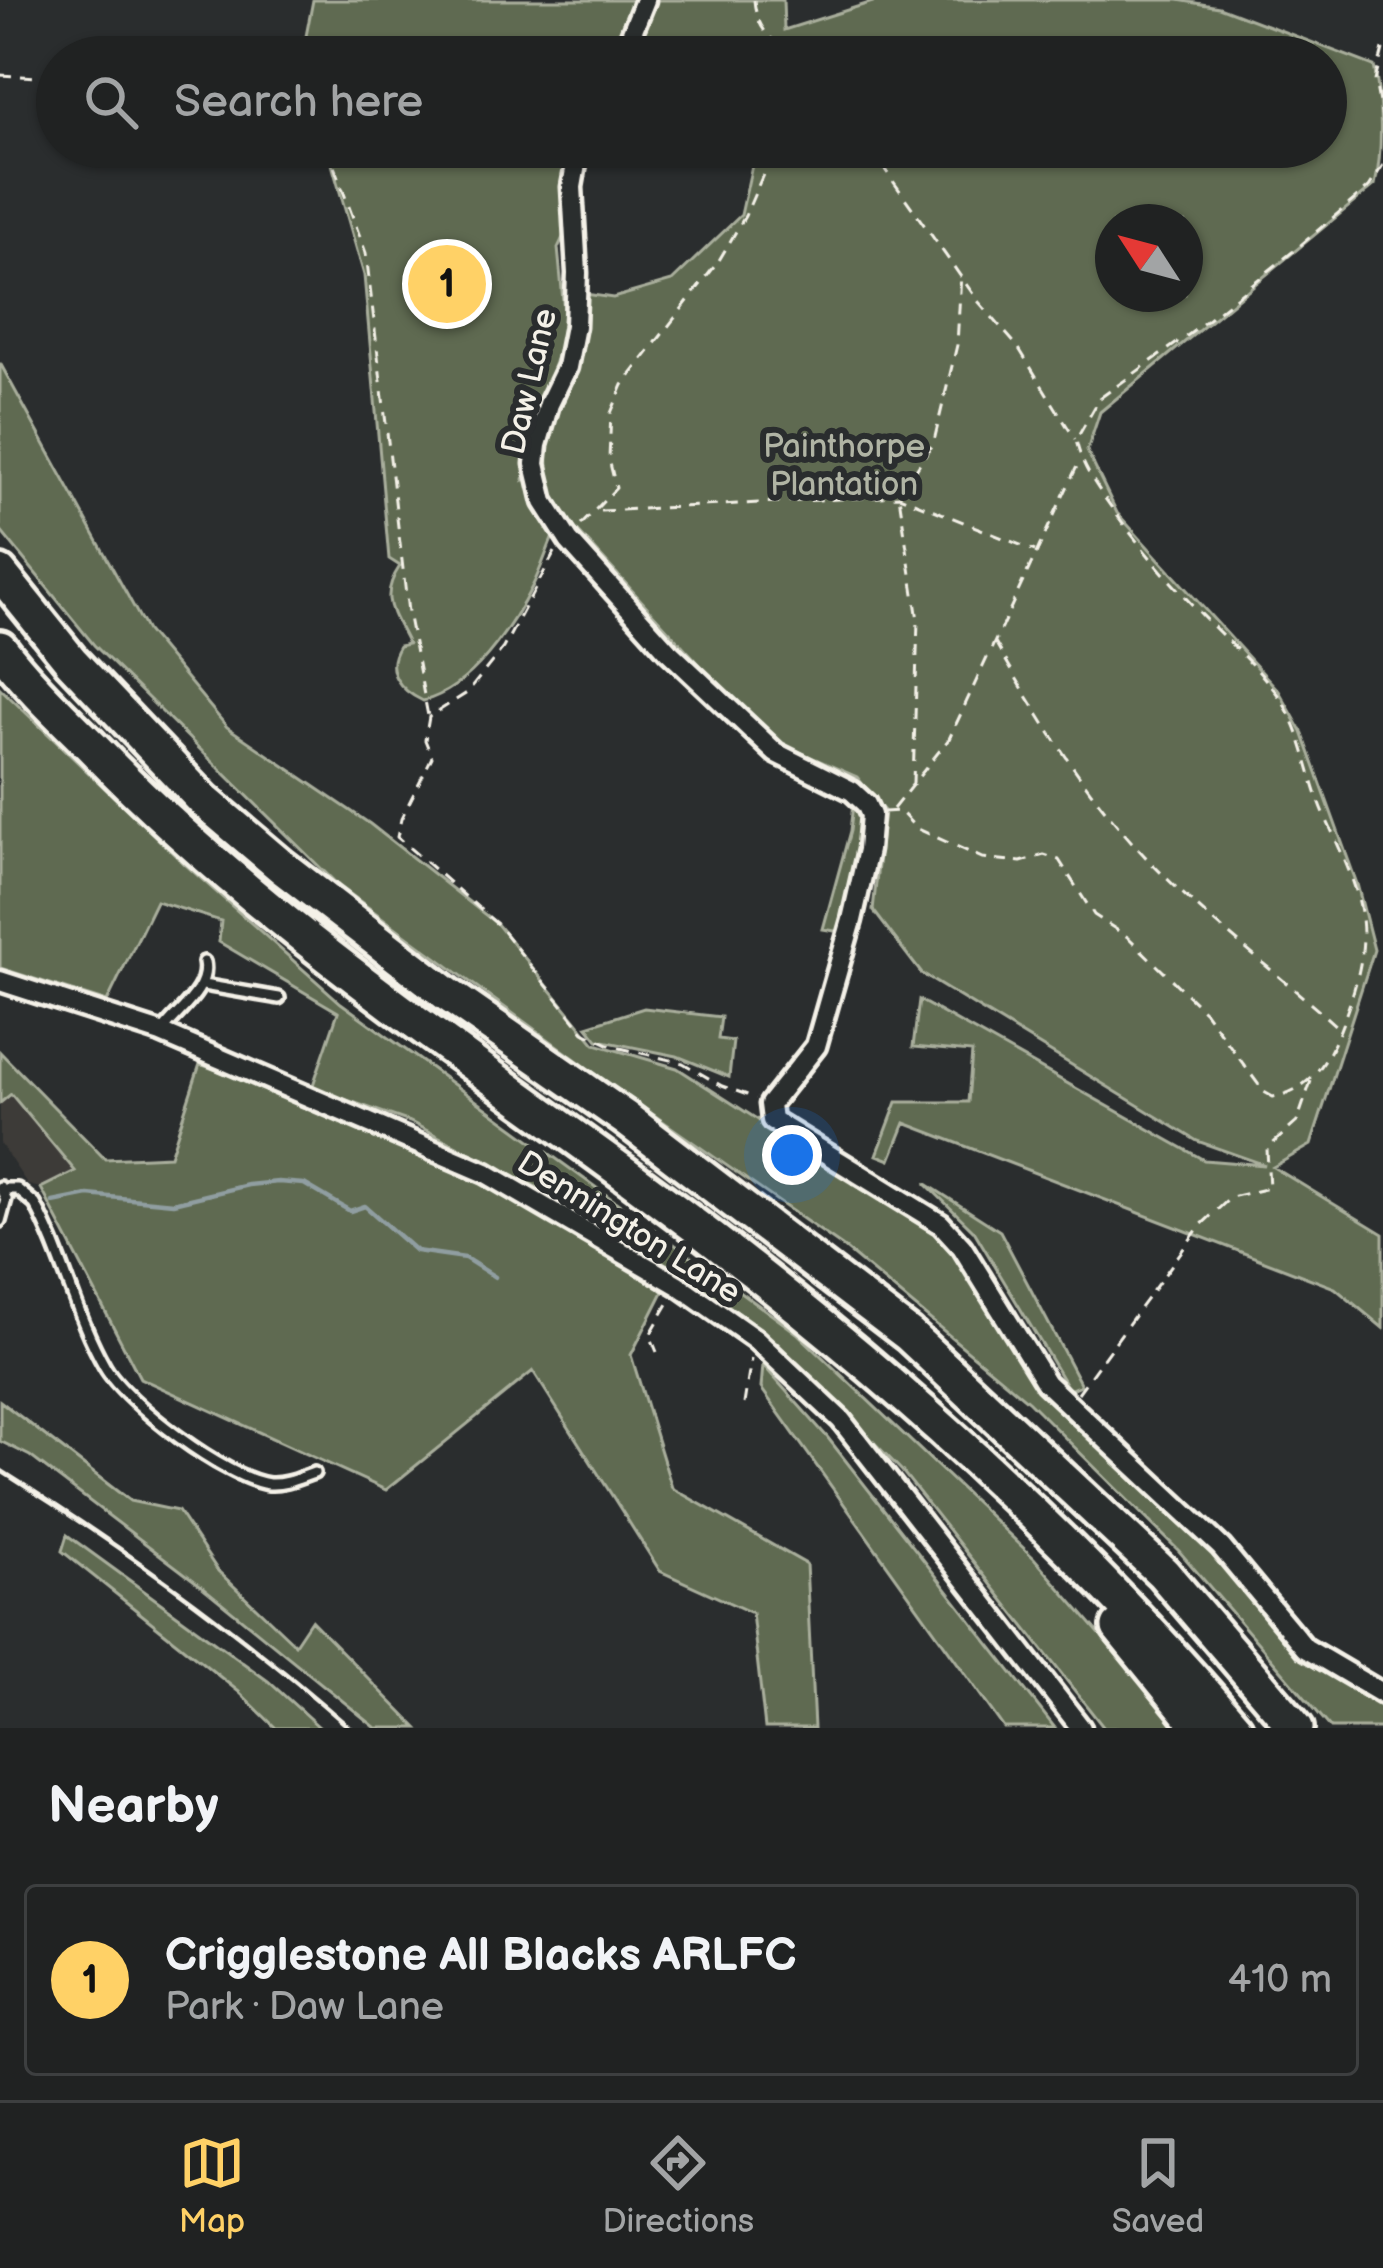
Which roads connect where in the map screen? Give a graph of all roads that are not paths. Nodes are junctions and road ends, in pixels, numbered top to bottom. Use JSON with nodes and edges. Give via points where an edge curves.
{"nodes":[{"id":1,"x":645,"y":0,"type":"edge"},
{"id":2,"x":630,"y":36,"type":"edge"},
{"id":3,"x":575,"y":168,"type":"edge"},
{"id":4,"x":0,"y":573,"type":"edge"},
{"id":5,"x":0,"y":648,"type":"edge"},
{"id":6,"x":205,"y":962,"type":"dead end"},
{"id":7,"x":0,"y":981,"type":"edge"},
{"id":8,"x":203,"y":985,"type":"junction"},
{"id":9,"x":279,"y":998,"type":"dead end"},
{"id":10,"x":160,"y":1033,"type":"junction"},
{"id":11,"x":1,"y":1188,"type":"edge"},
{"id":12,"x":0,"y":1221,"type":"edge"},
{"id":13,"x":992,"y":1472,"type":"junction"},
{"id":14,"x":314,"y":1473,"type":"dead end"},
{"id":15,"x":1383,"y":1694,"type":"edge"},
{"id":16,"x":1082,"y":1728,"type":"edge"},
{"id":17,"x":1201,"y":1728,"type":"edge"},
{"id":18,"x":1235,"y":1728,"type":"edge"},
{"id":19,"x":1296,"y":1728,"type":"edge"}],
"edges":[{"from":1,"to":2,"type":"street"},
{"from":3,"to":15,"type":"street","name":"Daw Lane","via":[[572,346],[541,427],[535,464],[544,502],[668,651],[776,753],[852,791],[871,815],[816,1046],[770,1104],[772,1120],[952,1235],[1046,1383],[1220,1546],[1305,1648]]},
{"from":4,"to":19,"type":"highway","via":[[71,661],[219,814],[447,994],[909,1335],[1163,1574]]},
{"from":5,"to":13,"type":"highway","via":[[141,798],[301,935],[769,1283]]},
{"from":6,"to":8,"type":"lane"},
{"from":7,"to":10,"type":"street","name":"Dennington Lane"},
{"from":8,"to":9,"type":"lane"},
{"from":8,"to":10,"type":"lane"},
{"from":10,"to":16,"type":"street","name":"Dennington Lane","via":[[486,1172],[678,1285],[754,1340],[841,1420]]},
{"from":11,"to":12,"type":"lane"},
{"from":11,"to":14,"type":"lane","via":[[24,1192],[35,1204],[99,1355],[127,1394],[234,1472],[274,1484]]},
{"from":13,"to":17,"type":"highway"},
{"from":13,"to":18,"type":"highway","via":[[1143,1622]]}]}
